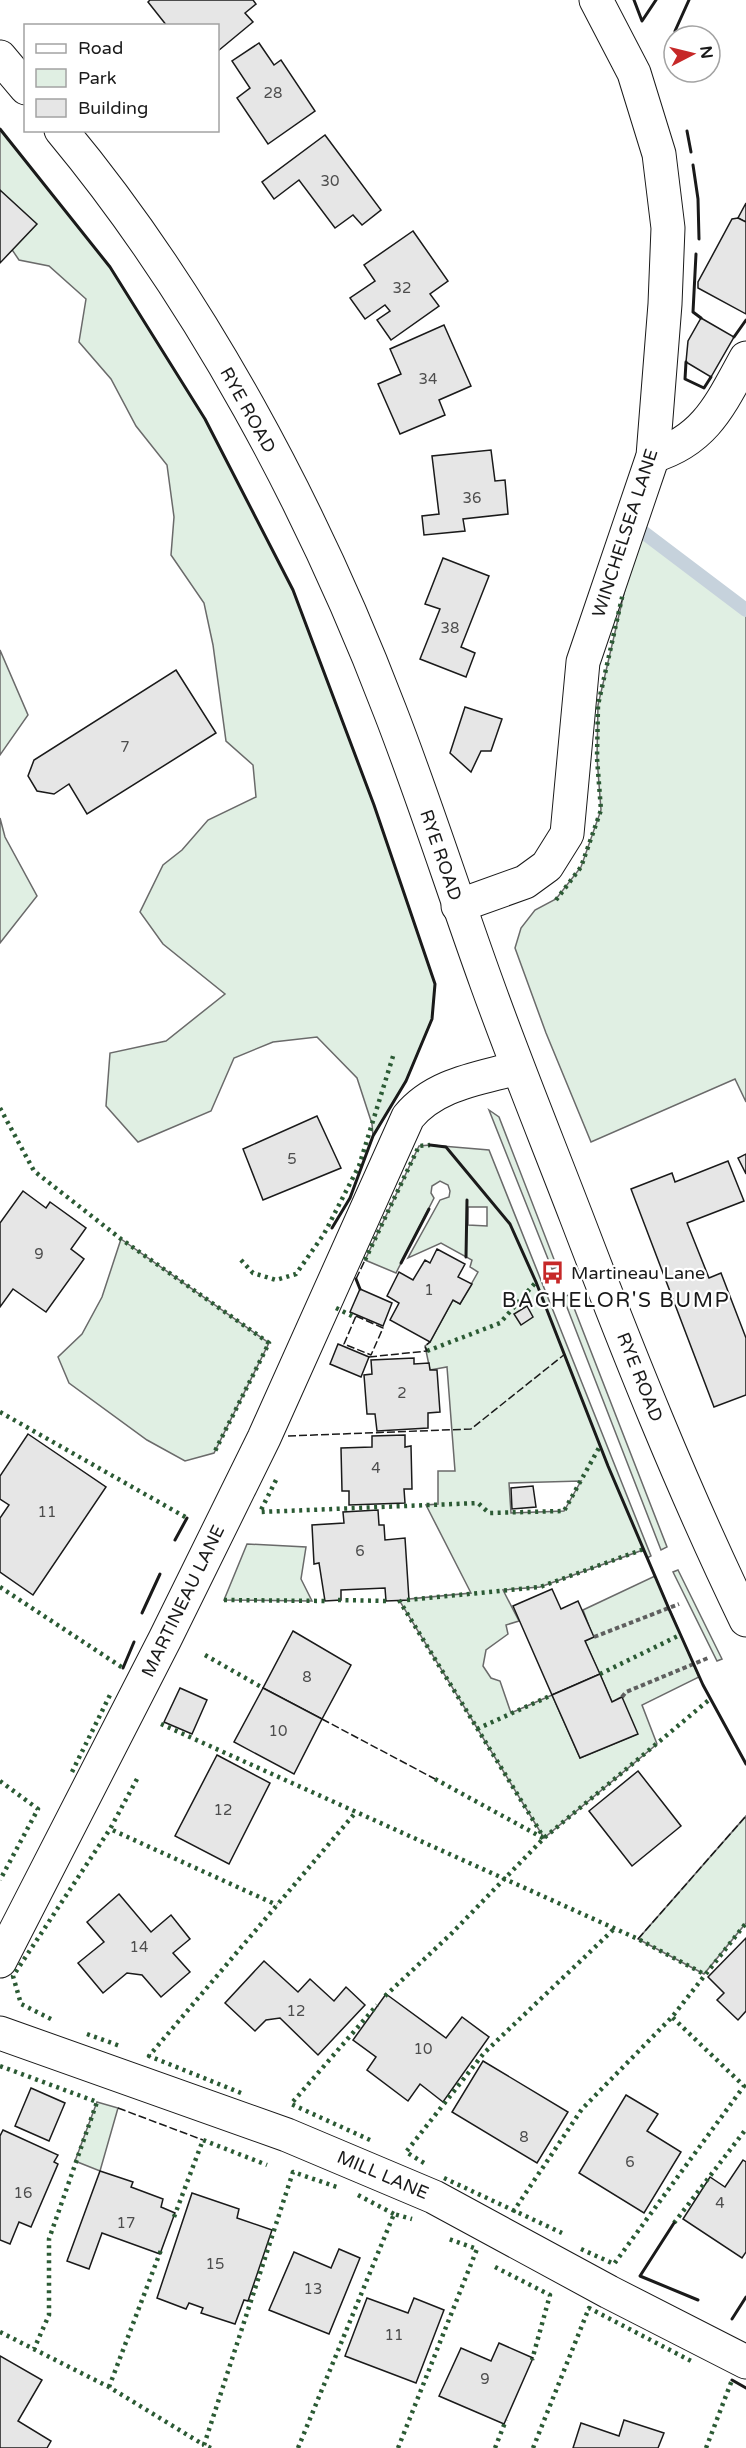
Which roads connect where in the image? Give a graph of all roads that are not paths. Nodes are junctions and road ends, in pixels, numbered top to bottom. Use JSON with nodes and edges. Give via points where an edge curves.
{"nodes":[{"id":1,"x":596,"y":0,"type":"edge"},
{"id":2,"x":0,"y":57,"type":"edge"},
{"id":3,"x":24,"y":86,"type":"edge"},
{"id":4,"x":63,"y":132,"type":"edge"},
{"id":5,"x":746,"y":358,"type":"edge"},
{"id":6,"x":653,"y":456,"type":"junction"},
{"id":7,"x":458,"y":906,"type":"junction"},
{"id":8,"x":518,"y":1068,"type":"junction"},
{"id":9,"x":746,"y":1620,"type":"edge"},
{"id":10,"x":0,"y":1962,"type":"edge"},
{"id":11,"x":0,"y":2032,"type":"edge"},
{"id":12,"x":746,"y":2362,"type":"edge"}],
"edges":[{"from":1,"to":6,"type":"main road","name":"WINCHELSEA LANE","via":[[634,74],[660,165],[668,228]]},
{"from":2,"to":3,"type":"main road"},
{"from":4,"to":7,"type":"main road","name":"RYE ROAD","via":[[100,177],[199,321],[289,483],[390,709]]},
{"from":5,"to":6,"type":"main road","via":[[711,420],[687,442]]},
{"from":6,"to":7,"type":"main road","name":"WINCHELSEA LANE","via":[[583,662],[567,834],[547,866],[525,882]]},
{"from":7,"to":8,"type":"main road","name":"RYE ROAD"},
{"from":8,"to":9,"type":"main road","name":"RYE ROAD","via":[[636,1371]]},
{"from":8,"to":10,"type":"main road","name":"MARTINEAU LANE","via":[[441,1090],[424,1100],[408,1118],[264,1438]]},
{"from":11,"to":12,"type":"main road","name":"MILL LANE","via":[[286,2135],[434,2197]]}]}
